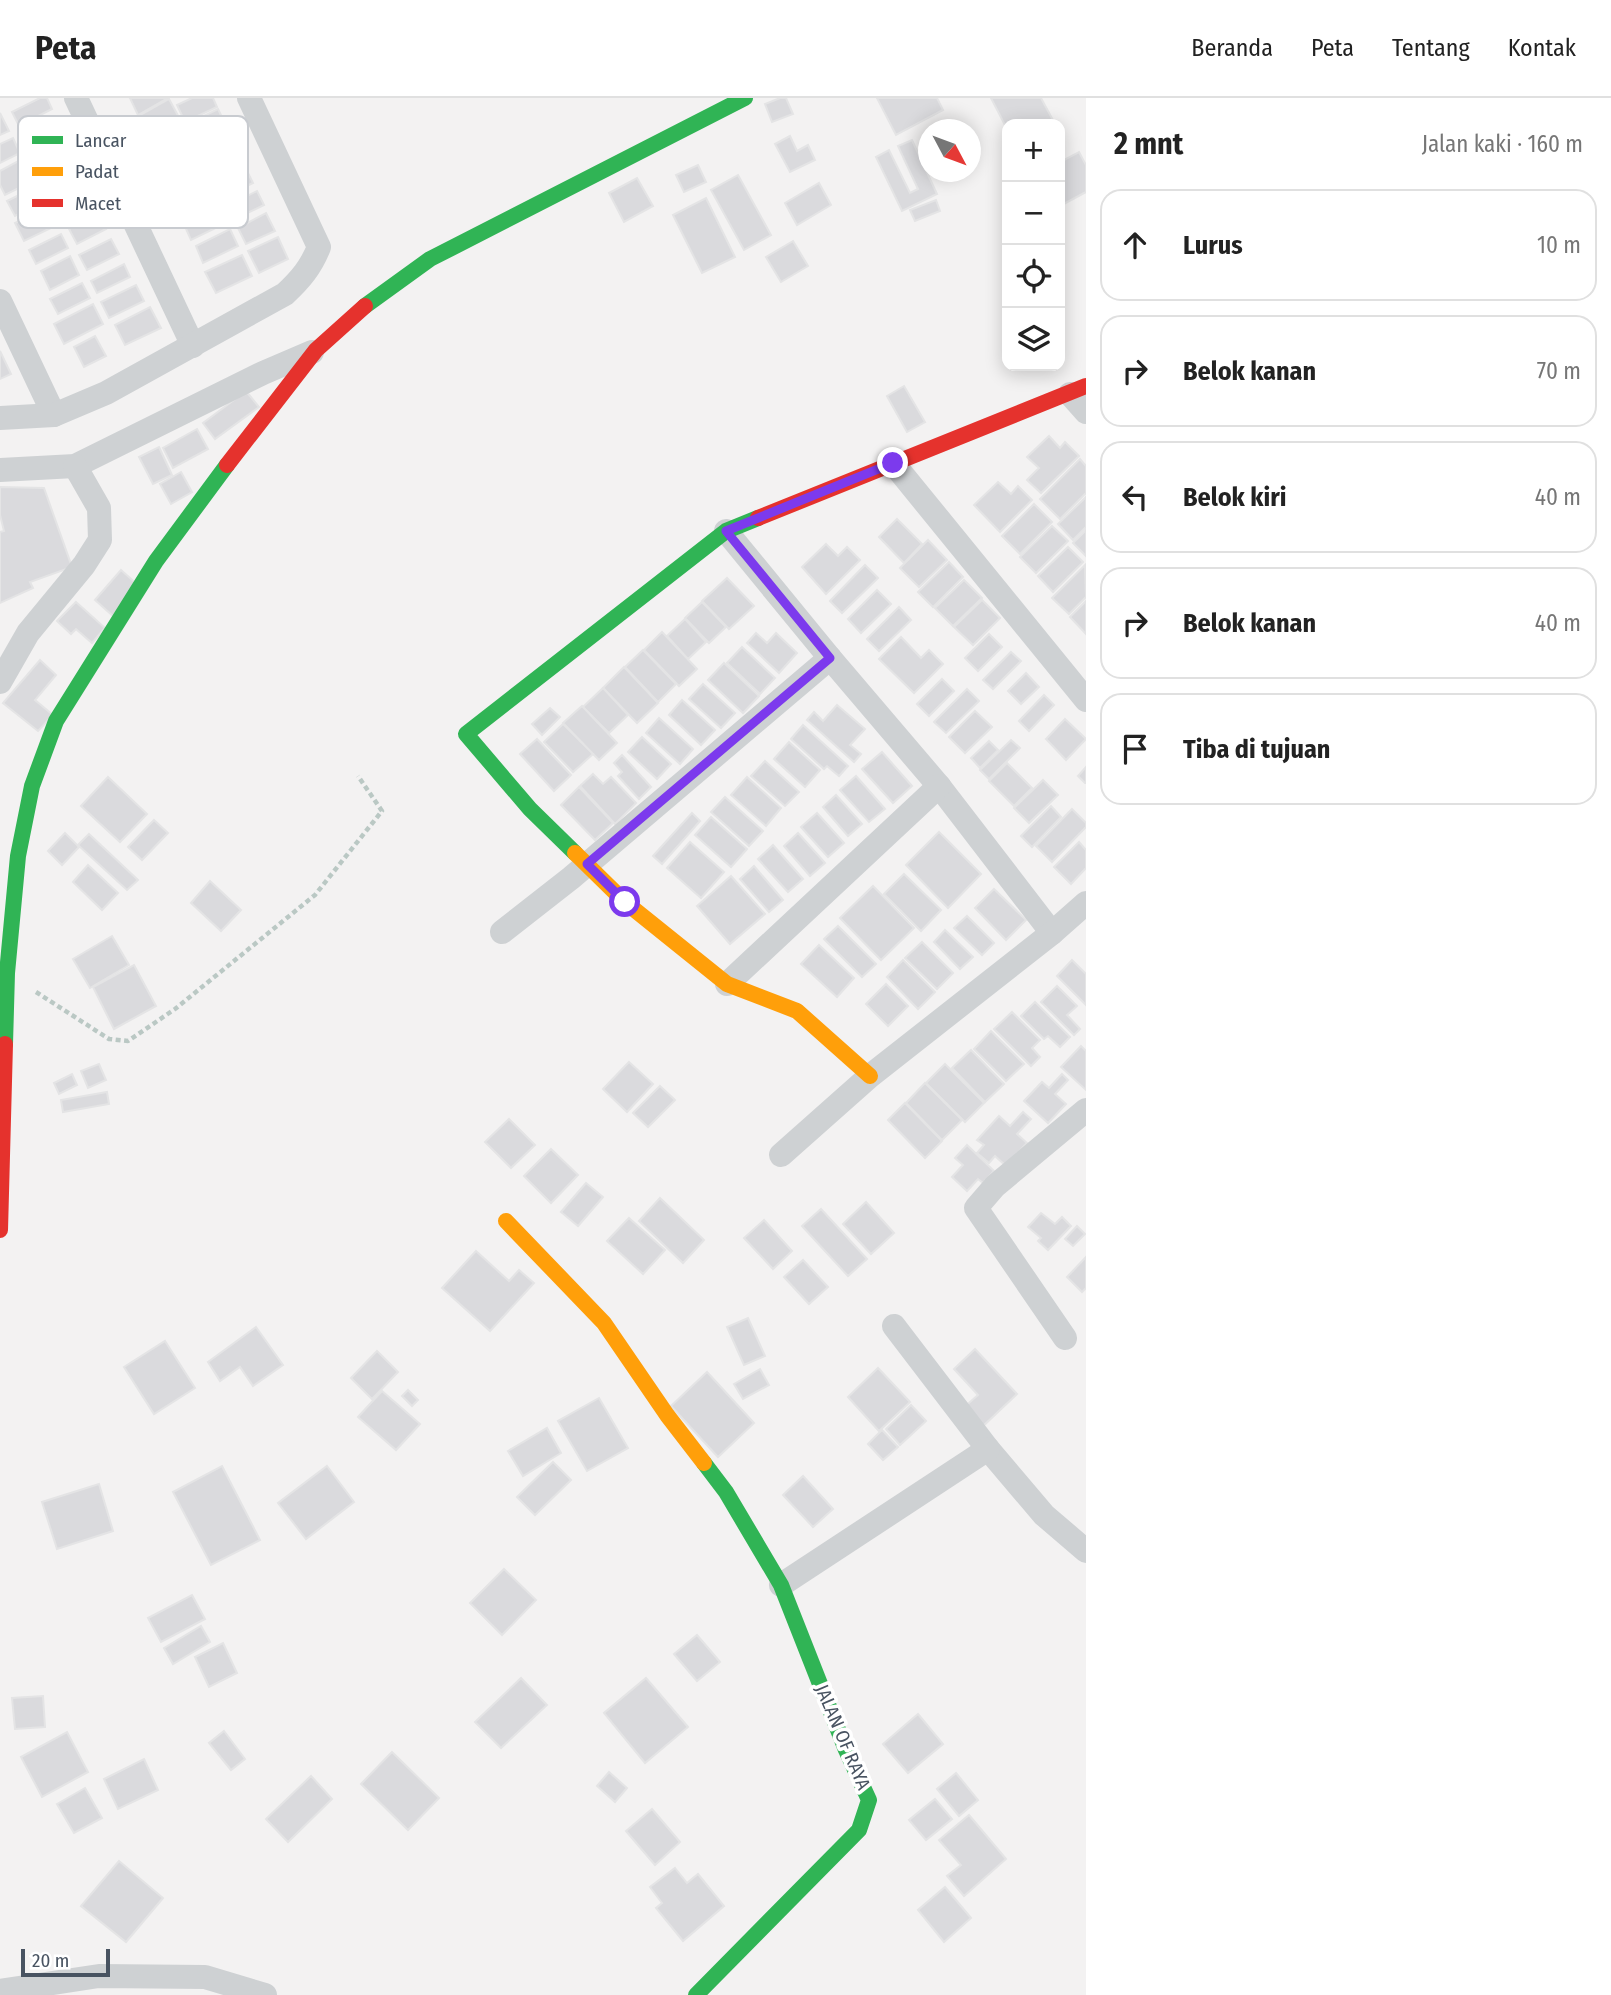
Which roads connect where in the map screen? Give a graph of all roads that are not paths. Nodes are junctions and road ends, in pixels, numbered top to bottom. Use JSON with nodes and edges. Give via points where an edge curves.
{"nodes":[{"id":1,"x":76,"y":98,"type":"edge"},
{"id":2,"x":249,"y":98,"type":"edge"},
{"id":3,"x":745,"y":98,"type":"edge"},
{"id":4,"x":84,"y":116,"type":"edge"},
{"id":5,"x":137,"y":228,"type":"edge"},
{"id":6,"x":0,"y":301,"type":"edge"},
{"id":7,"x":193,"y":346,"type":"junction"},
{"id":8,"x":316,"y":350,"type":"junction"},
{"id":9,"x":1081,"y":398,"type":"edge"},
{"id":10,"x":54,"y":415,"type":"junction"},
{"id":11,"x":0,"y":418,"type":"edge"},
{"id":12,"x":893,"y":463,"type":"junction"},
{"id":13,"x":75,"y":466,"type":"junction"},
{"id":14,"x":0,"y":470,"type":"edge"},
{"id":15,"x":726,"y":531,"type":"junction"},
{"id":16,"x":830,"y":658,"type":"junction"},
{"id":17,"x":0,"y":682,"type":"edge"},
{"id":18,"x":1086,"y":701,"type":"edge"},
{"id":19,"x":939,"y":786,"type":"junction"},
{"id":20,"x":587,"y":864,"type":"junction"},
{"id":21,"x":1086,"y":903,"type":"edge"},
{"id":22,"x":502,"y":932,"type":"dead end"},
{"id":23,"x":1052,"y":933,"type":"junction"},
{"id":24,"x":4,"y":971,"type":"edge"},
{"id":25,"x":727,"y":984,"type":"junction"},
{"id":26,"x":870,"y":1076,"type":"junction"},
{"id":27,"x":1086,"y":1110,"type":"edge"},
{"id":28,"x":781,"y":1155,"type":"dead end"},
{"id":29,"x":506,"y":1221,"type":"dead end"},
{"id":30,"x":0,"y":1230,"type":"edge"},
{"id":31,"x":894,"y":1326,"type":"dead end"},
{"id":32,"x":1065,"y":1338,"type":"dead end"},
{"id":33,"x":988,"y":1450,"type":"junction"},
{"id":34,"x":1086,"y":1551,"type":"edge"},
{"id":35,"x":781,"y":1585,"type":"junction"},
{"id":36,"x":0,"y":1991,"type":"edge"},
{"id":37,"x":265,"y":1995,"type":"edge"},
{"id":38,"x":696,"y":1995,"type":"edge"}],
"edges":[{"from":1,"to":4,"type":"street"},
{"from":2,"to":7,"type":"street","via":[[319,247],[303,278],[285,294]]},
{"from":3,"to":8,"type":"street","via":[[430,259]]},
{"from":5,"to":7,"type":"street"},
{"from":6,"to":10,"type":"street"},
{"from":7,"to":10,"type":"street"},
{"from":8,"to":13,"type":"street"},
{"from":8,"to":24,"type":"street","via":[[156,561],[56,721],[29,797]]},
{"from":9,"to":12,"type":"street"},
{"from":10,"to":11,"type":"street"},
{"from":12,"to":15,"type":"street"},
{"from":12,"to":18,"type":"street"},
{"from":13,"to":14,"type":"street"},
{"from":13,"to":17,"type":"street","via":[[99,508],[100,540],[28,633]]},
{"from":15,"to":16,"type":"street"},
{"from":15,"to":20,"type":"street","via":[[466,734],[530,809]]},
{"from":16,"to":19,"type":"street"},
{"from":16,"to":20,"type":"street"},
{"from":19,"to":23,"type":"street"},
{"from":19,"to":25,"type":"street"},
{"from":20,"to":22,"type":"street"},
{"from":20,"to":25,"type":"street","via":[[625,902]]},
{"from":21,"to":23,"type":"street"},
{"from":23,"to":26,"type":"street"},
{"from":24,"to":30,"type":"street"},
{"from":25,"to":26,"type":"street","via":[[797,1011]]},
{"from":26,"to":28,"type":"street"},
{"from":27,"to":32,"type":"street","via":[[995,1186],[976,1208]]},
{"from":29,"to":35,"type":"street","name":"JALAN OF RAYA","via":[[604,1323],[726,1492]]},
{"from":31,"to":33,"type":"street"},
{"from":33,"to":34,"type":"street","via":[[1044,1515]]},
{"from":33,"to":35,"type":"street"},
{"from":35,"to":38,"type":"street","name":"JALAN OF RAYA","via":[[869,1800],[859,1830]]},
{"from":36,"to":37,"type":"street","via":[[99,1976],[205,1977]]}]}
